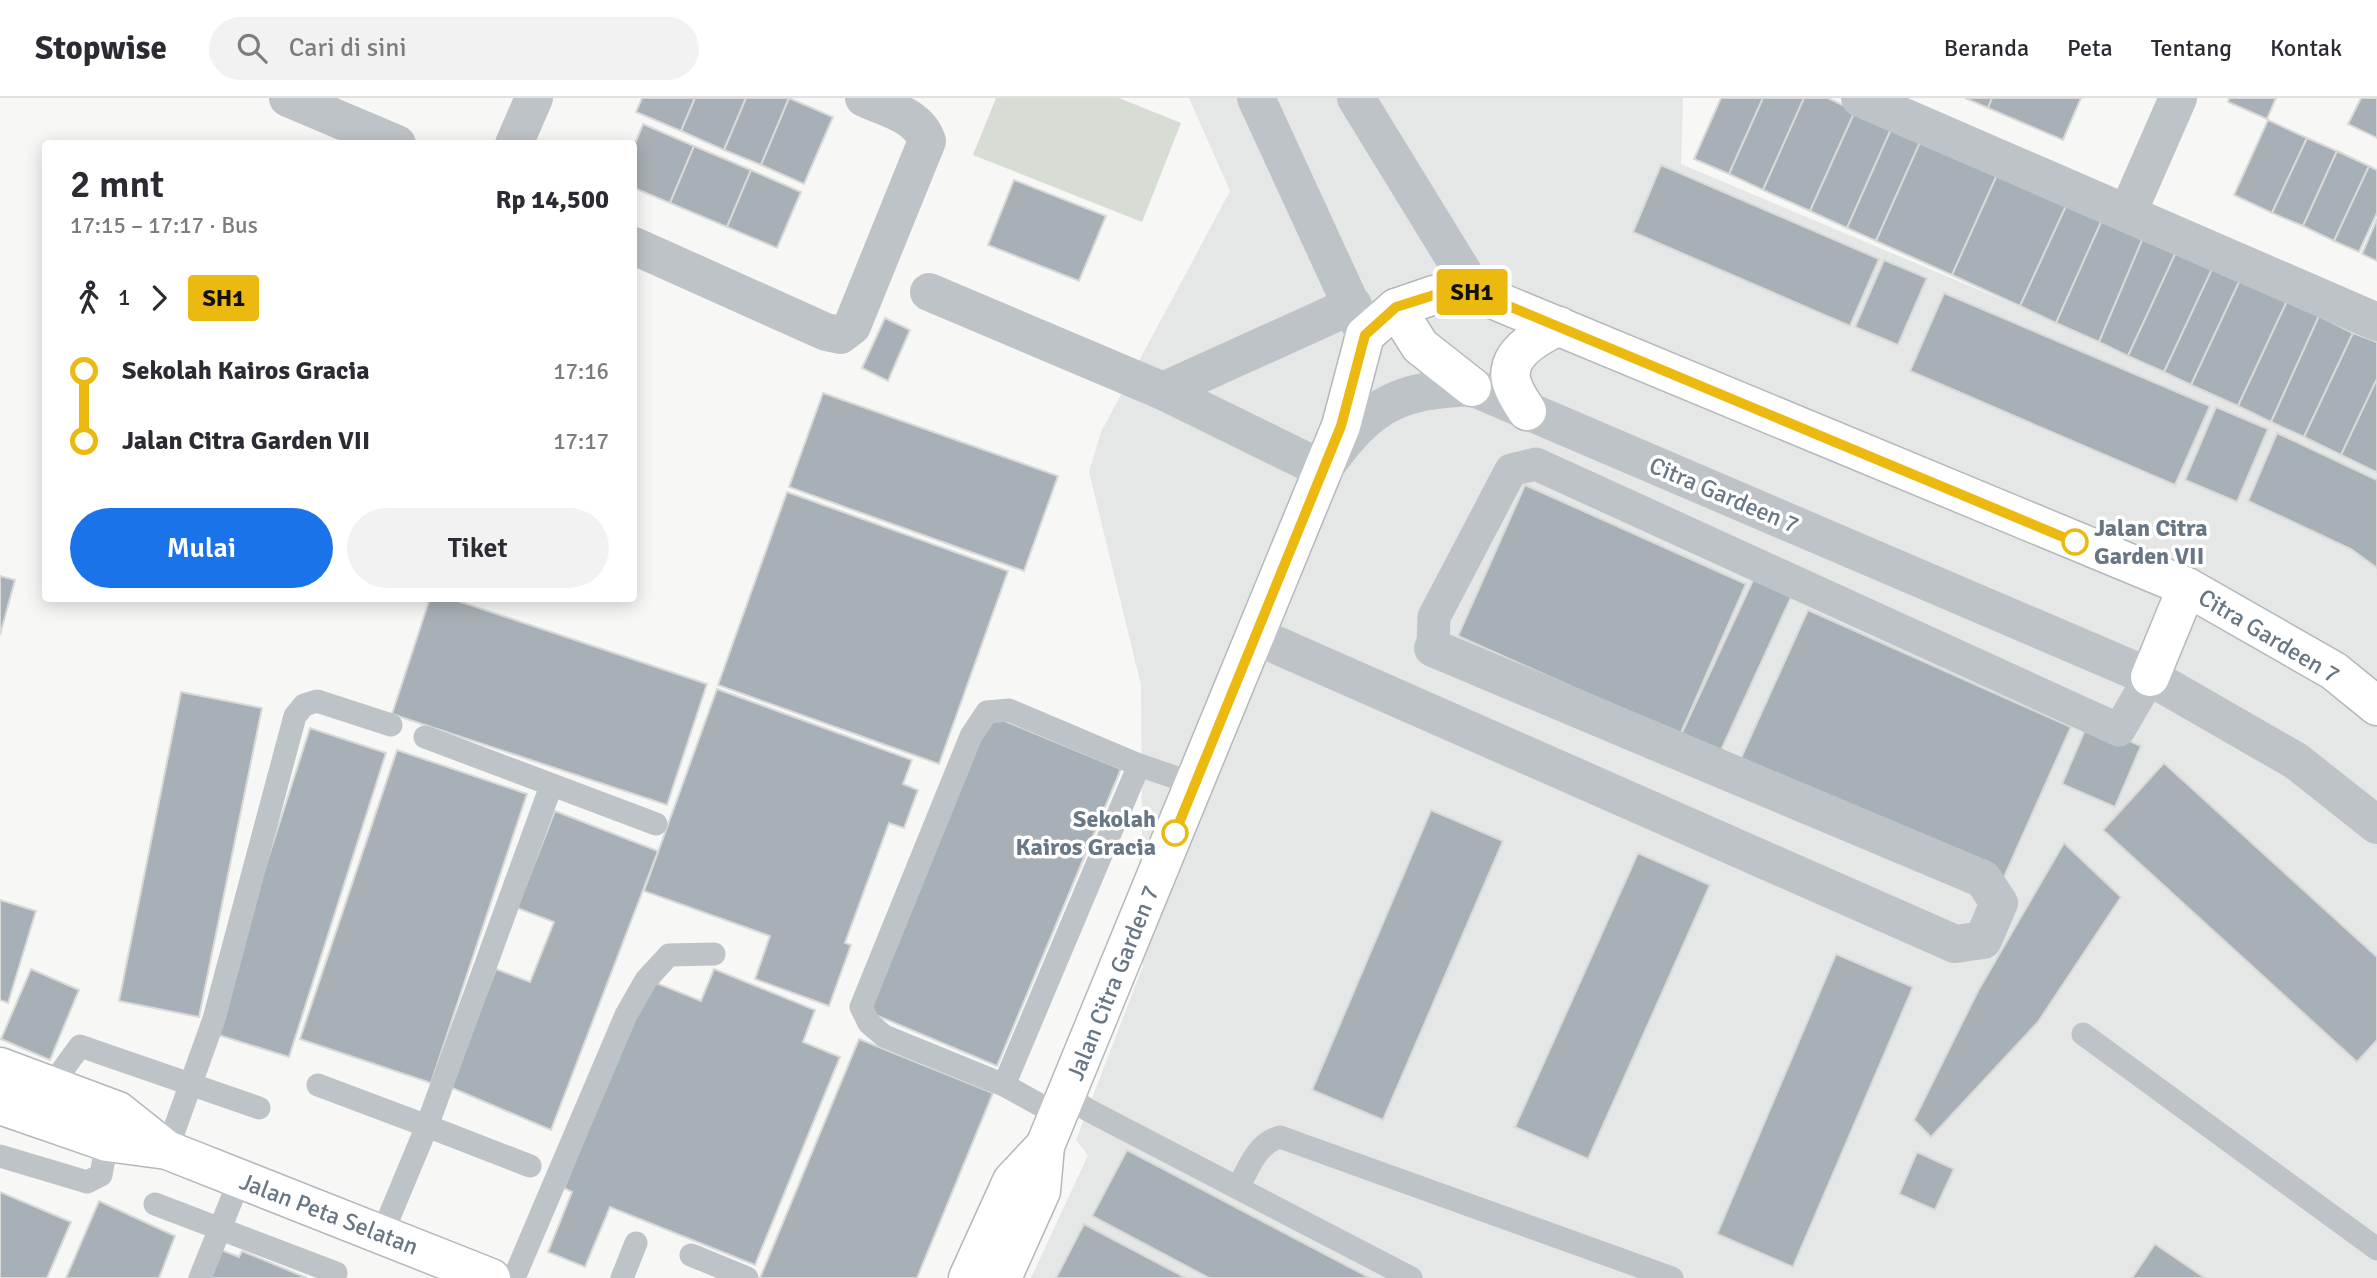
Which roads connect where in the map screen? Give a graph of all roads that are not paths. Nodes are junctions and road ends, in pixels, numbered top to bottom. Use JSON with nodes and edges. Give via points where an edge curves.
{"nodes":[{"id":1,"x":288,"y":98,"type":"edge"},
{"id":2,"x":534,"y":98,"type":"edge"},
{"id":3,"x":864,"y":98,"type":"edge"},
{"id":4,"x":1256,"y":98,"type":"edge"},
{"id":5,"x":1356,"y":98,"type":"edge"},
{"id":6,"x":1860,"y":98,"type":"edge"},
{"id":7,"x":2178,"y":98,"type":"edge"},
{"id":8,"x":388,"y":140,"type":"edge"},
{"id":9,"x":516,"y":140,"type":"edge"},
{"id":10,"x":2128,"y":212,"type":"junction"},
{"id":11,"x":637,"y":247,"type":"edge"},
{"id":12,"x":929,"y":292,"type":"dead end"},
{"id":13,"x":1475,"y":292,"type":"junction"},
{"id":14,"x":1396,"y":307,"type":"junction"},
{"id":15,"x":1359,"y":320,"type":"junction"},
{"id":16,"x":2377,"y":321,"type":"edge"},
{"id":17,"x":1559,"y":326,"type":"junction"},
{"id":18,"x":1472,"y":387,"type":"junction"},
{"id":19,"x":1163,"y":391,"type":"junction"},
{"id":20,"x":1527,"y":411,"type":"junction"},
{"id":21,"x":1324,"y":470,"type":"junction"},
{"id":22,"x":2187,"y":587,"type":"junction"},
{"id":23,"x":1256,"y":636,"type":"junction"},
{"id":24,"x":1433,"y":648,"type":"joint"},
{"id":25,"x":2150,"y":677,"type":"junction"},
{"id":26,"x":2377,"y":706,"type":"edge"},
{"id":27,"x":391,"y":725,"type":"dead end"},
{"id":28,"x":425,"y":737,"type":"dead end"},
{"id":29,"x":1139,"y":765,"type":"junction"},
{"id":30,"x":1195,"y":784,"type":"junction"},
{"id":31,"x":551,"y":786,"type":"junction"},
{"id":32,"x":656,"y":824,"type":"dead end"},
{"id":33,"x":2377,"y":825,"type":"edge"},
{"id":34,"x":715,"y":954,"type":"dead end"},
{"id":35,"x":2083,"y":1034,"type":"dead end"},
{"id":36,"x":0,"y":1067,"type":"edge"},
{"id":37,"x":1075,"y":1078,"type":"junction"},
{"id":38,"x":191,"y":1083,"type":"junction"},
{"id":39,"x":318,"y":1085,"type":"dead end"},
{"id":40,"x":1004,"y":1085,"type":"junction"},
{"id":41,"x":51,"y":1086,"type":"junction"},
{"id":42,"x":0,"y":1105,"type":"edge"},
{"id":43,"x":259,"y":1108,"type":"dead end"},
{"id":44,"x":427,"y":1126,"type":"junction"},
{"id":45,"x":1051,"y":1131,"type":"junction"},
{"id":46,"x":107,"y":1142,"type":"junction"},
{"id":47,"x":167,"y":1150,"type":"junction"},
{"id":48,"x":0,"y":1156,"type":"edge"},
{"id":49,"x":530,"y":1166,"type":"dead end"},
{"id":50,"x":240,"y":1179,"type":"junction"},
{"id":51,"x":1238,"y":1188,"type":"junction"},
{"id":52,"x":155,"y":1204,"type":"dead end"},
{"id":53,"x":219,"y":1228,"type":"junction"},
{"id":54,"x":382,"y":1234,"type":"junction"},
{"id":55,"x":636,"y":1243,"type":"dead end"},
{"id":56,"x":2377,"y":1248,"type":"edge"},
{"id":57,"x":691,"y":1255,"type":"dead end"},
{"id":58,"x":336,"y":1273,"type":"dead end"},
{"id":59,"x":200,"y":1278,"type":"edge"},
{"id":60,"x":491,"y":1278,"type":"edge"},
{"id":61,"x":514,"y":1278,"type":"edge"},
{"id":62,"x":622,"y":1278,"type":"edge"},
{"id":63,"x":747,"y":1278,"type":"edge"},
{"id":64,"x":968,"y":1278,"type":"edge"},
{"id":65,"x":1002,"y":1278,"type":"edge"},
{"id":66,"x":1411,"y":1278,"type":"edge"},
{"id":67,"x":1672,"y":1278,"type":"edge"}],
"edges":[{"from":1,"to":8,"type":"street"},
{"from":2,"to":9,"type":"street"},
{"from":3,"to":11,"type":"street","via":[[913,120],[922,127],[927,141],[852,326],[840,335]]},
{"from":4,"to":15,"type":"street"},
{"from":5,"to":13,"type":"street"},
{"from":6,"to":10,"type":"street"},
{"from":7,"to":10,"type":"street"},
{"from":10,"to":16,"type":"street"},
{"from":12,"to":19,"type":"street"},
{"from":13,"to":14,"type":"main road","via":[[1434,295]]},
{"from":13,"to":17,"type":"main road","name":"Citra Gardeen 7"},
{"from":14,"to":15,"type":"main road"},
{"from":14,"to":18,"type":"main road","via":[[1420,346]]},
{"from":15,"to":19,"type":"street"},
{"from":15,"to":21,"type":"main road","name":"Jalan Citra Garden 7","via":[[1345,415]]},
{"from":17,"to":20,"type":"main road","via":[[1532,339],[1514,360],[1511,384]]},
{"from":17,"to":22,"type":"main road","name":"Citra Gardeen 7"},
{"from":18,"to":20,"type":"street","name":"Citra Gardeen 7"},
{"from":18,"to":21,"type":"street","name":"Jalan Citra Garden 7","via":[[1427,389],[1385,405],[1350,433]]},
{"from":19,"to":21,"type":"street"},
{"from":20,"to":25,"type":"street","name":"Citra Gardeen 7"},
{"from":21,"to":23,"type":"main road","name":"Jalan Citra Garden 7"},
{"from":22,"to":25,"type":"main road"},
{"from":22,"to":26,"type":"main road","name":"Citra Gardeen 7","via":[[2334,671]]},
{"from":23,"to":24,"type":"street","via":[[1955,944],[1983,940],[1999,903],[1983,879]]},
{"from":23,"to":30,"type":"main road","name":"Jalan Citra Garden 7"},
{"from":24,"to":25,"type":"street","via":[[1434,617],[1511,470],[1536,464],[2119,730]]},
{"from":25,"to":33,"type":"street","name":"Citra Gardeen 7","via":[[2296,761]]},
{"from":27,"to":38,"type":"lane","via":[[317,701],[304,705],[295,716],[215,1019]]},
{"from":28,"to":31,"type":"lane"},
{"from":29,"to":30,"type":"lane"},
{"from":29,"to":40,"type":"lane"},
{"from":29,"to":40,"type":"lane","via":[[1009,710],[987,712],[971,736],[862,1007],[869,1023],[884,1036]]},
{"from":30,"to":37,"type":"main road","name":"Jalan Citra Garden 7"},
{"from":31,"to":32,"type":"lane"},
{"from":31,"to":44,"type":"lane"},
{"from":34,"to":61,"type":"lane","via":[[669,955],[646,980],[626,1015]]},
{"from":35,"to":56,"type":"lane"},
{"from":36,"to":41,"type":"main road","name":"Jalan Peta Selatan"},
{"from":37,"to":45,"type":"main road","name":"Jalan Citra Garden 7"},
{"from":37,"to":51,"type":"lane","via":[[1077,1103]]},
{"from":38,"to":41,"type":"lane","via":[[80,1046]]},
{"from":38,"to":43,"type":"lane"},
{"from":38,"to":47,"type":"lane"},
{"from":39,"to":44,"type":"lane"},
{"from":40,"to":45,"type":"lane"},
{"from":41,"to":47,"type":"main road","name":"Jalan Peta Selatan","via":[[118,1111]]},
{"from":42,"to":46,"type":"main road","name":"Jalan Peta Selatan"},
{"from":44,"to":49,"type":"lane"},
{"from":44,"to":54,"type":"lane"},
{"from":45,"to":64,"type":"main road","name":"Jalan Citra Garden 7","via":[[1012,1181]]},
{"from":45,"to":65,"type":"main road","name":"Jalan Citra Garden 7","via":[[1041,1191]]},
{"from":46,"to":47,"type":"main road","name":"Jalan Peta Selatan"},
{"from":46,"to":48,"type":"lane","via":[[101,1175],[87,1182]]},
{"from":47,"to":50,"type":"main road","name":"Jalan Peta Selatan"},
{"from":50,"to":53,"type":"lane"},
{"from":50,"to":54,"type":"main road","name":"Jalan Peta Selatan"},
{"from":51,"to":66,"type":"lane"},
{"from":51,"to":67,"type":"lane","via":[[1259,1149],[1280,1137]]},
{"from":52,"to":53,"type":"lane"},
{"from":53,"to":58,"type":"lane"},
{"from":53,"to":59,"type":"lane"},
{"from":54,"to":60,"type":"main road","name":"Jalan Peta Selatan"},
{"from":55,"to":62,"type":"lane"},
{"from":57,"to":63,"type":"lane"}]}
